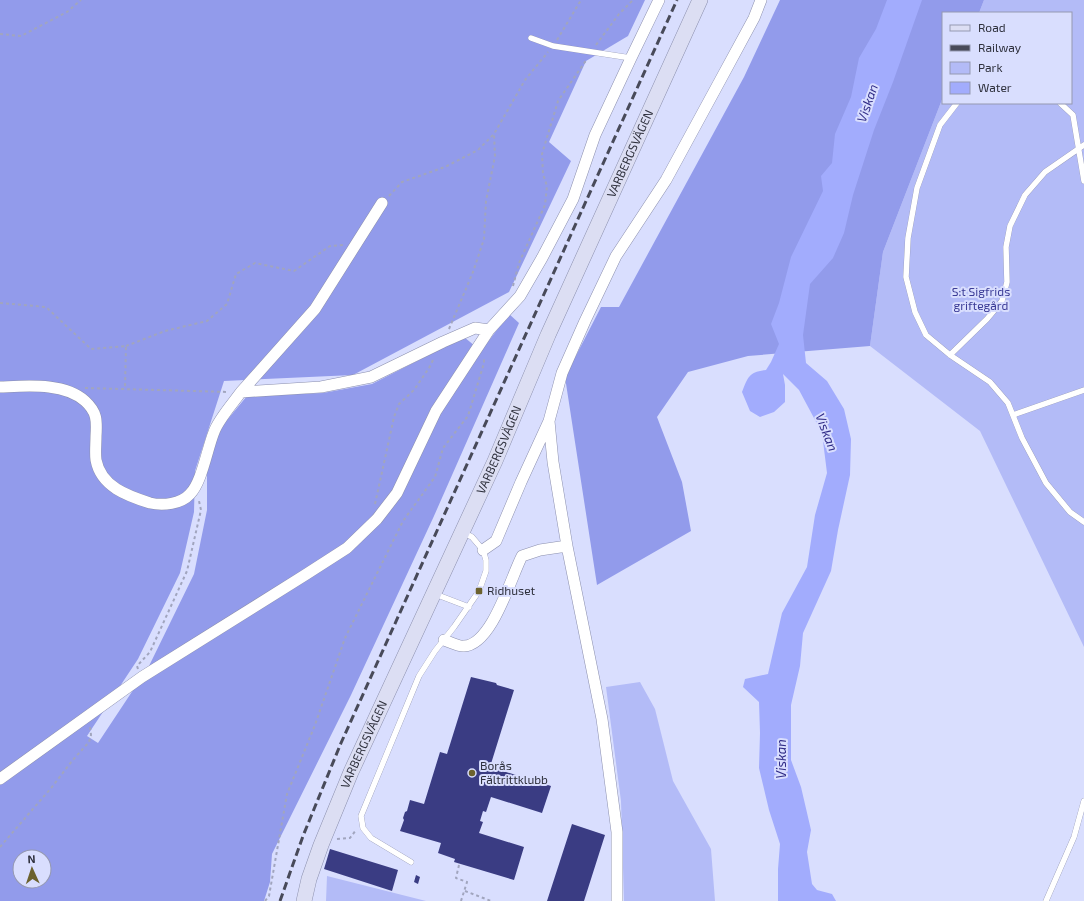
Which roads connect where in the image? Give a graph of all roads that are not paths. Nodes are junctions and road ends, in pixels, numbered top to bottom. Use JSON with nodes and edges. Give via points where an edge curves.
{"nodes":[{"id":1,"x":659,"y":0,"type":"edge"},
{"id":2,"x":700,"y":0,"type":"edge"},
{"id":3,"x":761,"y":0,"type":"edge"},
{"id":4,"x":531,"y":38,"type":"dead end"},
{"id":5,"x":631,"y":58,"type":"junction"},
{"id":6,"x":956,"y":104,"type":"edge"},
{"id":7,"x":1061,"y":104,"type":"edge"},
{"id":8,"x":1084,"y":145,"type":"edge"},
{"id":9,"x":1078,"y":149,"type":"junction"},
{"id":10,"x":1084,"y":181,"type":"edge"},
{"id":11,"x":382,"y":203,"type":"road end"},
{"id":12,"x":489,"y":330,"type":"junction"},
{"id":13,"x":950,"y":354,"type":"junction"},
{"id":14,"x":0,"y":387,"type":"edge"},
{"id":15,"x":1084,"y":390,"type":"edge"},
{"id":16,"x":241,"y":392,"type":"junction"},
{"id":17,"x":1013,"y":415,"type":"junction"},
{"id":18,"x":549,"y":421,"type":"junction"},
{"id":19,"x":1084,"y":522,"type":"edge"},
{"id":20,"x":462,"y":532,"type":"junction"},
{"id":21,"x":567,"y":546,"type":"junction"},
{"id":22,"x":483,"y":550,"type":"junction"},
{"id":23,"x":433,"y":593,"type":"junction"},
{"id":24,"x":469,"y":607,"type":"junction"},
{"id":25,"x":444,"y":640,"type":"junction"},
{"id":26,"x":0,"y":779,"type":"edge"},
{"id":27,"x":1084,"y":801,"type":"edge"},
{"id":28,"x":410,"y":862,"type":"dead end"},
{"id":29,"x":304,"y":901,"type":"edge"},
{"id":30,"x":617,"y":901,"type":"edge"},
{"id":31,"x":1046,"y":901,"type":"edge"}],
"edges":[{"from":1,"to":5,"type":"street"},
{"from":2,"to":20,"type":"main road","name":"VARBERGSVÄGEN"},
{"from":3,"to":18,"type":"street","via":[[754,18],[666,180],[616,256],[562,373]]},
{"from":4,"to":5,"type":"lane","via":[[553,46]]},
{"from":5,"to":12,"type":"street","via":[[595,135],[573,199],[520,296]]},
{"from":6,"to":13,"type":"lane","via":[[940,125],[917,188],[908,238],[906,277],[919,323],[926,335]]},
{"from":7,"to":9,"type":"lane","via":[[1073,115]]},
{"from":8,"to":9,"type":"lane"},
{"from":9,"to":10,"type":"lane"},
{"from":9,"to":13,"type":"lane","via":[[1045,172],[1025,195],[1010,226],[1006,247],[1007,282],[1002,302]]},
{"from":11,"to":16,"type":"street","via":[[315,309]]},
{"from":12,"to":16,"type":"street","via":[[475,328],[371,377],[321,387]]},
{"from":12,"to":26,"type":"street","via":[[436,411],[397,493],[377,519],[347,548],[142,677]]},
{"from":13,"to":17,"type":"lane","via":[[990,382],[1008,403]]},
{"from":14,"to":16,"type":"street","via":[[58,388],[85,401],[94,412],[98,423],[96,460],[101,473],[115,489],[155,504],[183,500],[195,488],[200,480],[214,431]]},
{"from":15,"to":17,"type":"lane"},
{"from":17,"to":19,"type":"lane","via":[[1046,483],[1070,512]]},
{"from":18,"to":21,"type":"street"},
{"from":18,"to":22,"type":"street","via":[[496,541]]},
{"from":20,"to":22,"type":"lane","via":[[472,537]]},
{"from":20,"to":23,"type":"main road","name":"VARBERGSVÄGEN"},
{"from":21,"to":25,"type":"street","via":[[522,556],[505,600],[476,643],[464,647]]},
{"from":21,"to":30,"type":"street","via":[[602,719],[618,832]]},
{"from":22,"to":24,"type":"lane","via":[[486,571],[479,592]]},
{"from":23,"to":24,"type":"lane"},
{"from":23,"to":29,"type":"main road","name":"VARBERGSVÄGEN","via":[[351,772],[321,845]]},
{"from":24,"to":25,"type":"lane"},
{"from":25,"to":28,"type":"lane","via":[[419,676],[361,816],[363,828],[371,838]]},
{"from":27,"to":31,"type":"lane","via":[[1074,837]]}]}
